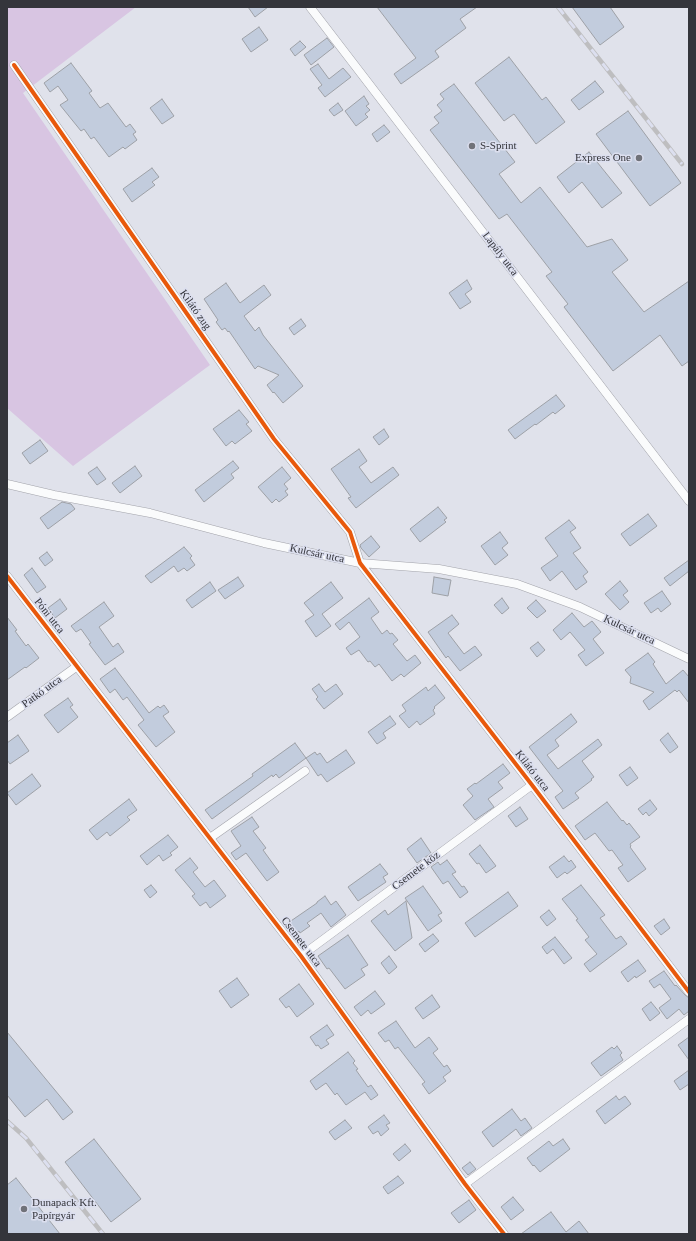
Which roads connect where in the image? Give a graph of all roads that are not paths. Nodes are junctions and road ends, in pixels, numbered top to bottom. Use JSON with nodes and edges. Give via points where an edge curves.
{"nodes":[{"id":1,"x":310,"y":7,"type":"edge"},
{"id":2,"x":14,"y":65,"type":"dead end"},
{"id":3,"x":7,"y":484,"type":"edge"},
{"id":4,"x":689,"y":501,"type":"edge"},
{"id":5,"x":360,"y":563,"type":"junction"},
{"id":6,"x":7,"y":576,"type":"edge"},
{"id":7,"x":689,"y":659,"type":"edge"},
{"id":8,"x":76,"y":667,"type":"junction"},
{"id":9,"x":7,"y":717,"type":"edge"},
{"id":10,"x":305,"y":771,"type":"dead end"},
{"id":11,"x":532,"y":785,"type":"junction"},
{"id":12,"x":210,"y":838,"type":"junction"},
{"id":13,"x":301,"y":956,"type":"junction"},
{"id":14,"x":689,"y":992,"type":"edge"},
{"id":15,"x":689,"y":1019,"type":"edge"},
{"id":16,"x":465,"y":1184,"type":"junction"},
{"id":17,"x":504,"y":1234,"type":"edge"}],
"edges":[{"from":1,"to":4,"type":"street","name":"Lapály utca"},
{"from":2,"to":5,"type":"street","name":"Kilátó zug","via":[[274,439],[350,532]]},
{"from":3,"to":5,"type":"street","name":"Kulcsár utca","via":[[150,513],[264,543]]},
{"from":5,"to":7,"type":"street","name":"Kulcsár utca","via":[[439,569],[517,584],[580,607]]},
{"from":5,"to":11,"type":"street","name":"Kilátó utca"},
{"from":6,"to":8,"type":"street","name":"Póni utca"},
{"from":8,"to":9,"type":"street","name":"Patkó utca"},
{"from":8,"to":12,"type":"street","name":"Csemete utca"},
{"from":10,"to":12,"type":"street"},
{"from":11,"to":13,"type":"street","name":"Csemete köz"},
{"from":11,"to":14,"type":"street","name":"Kilátó utca"},
{"from":12,"to":13,"type":"street","name":"Csemete utca"},
{"from":13,"to":16,"type":"street","name":"Csemete utca"},
{"from":15,"to":16,"type":"street"},
{"from":16,"to":17,"type":"street","name":"Csemete utca"}]}
